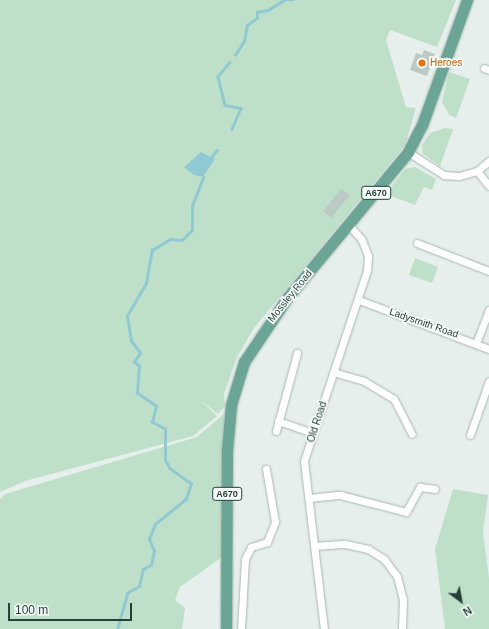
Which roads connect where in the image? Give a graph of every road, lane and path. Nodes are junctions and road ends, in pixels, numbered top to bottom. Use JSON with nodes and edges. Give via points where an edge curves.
{"nodes":[{"id":1,"x":466,"y":0,"type":"edge"},
{"id":2,"x":408,"y":152,"type":"junction"},
{"id":3,"x":489,"y":161,"type":"edge"},
{"id":4,"x":477,"y":171,"type":"junction"},
{"id":5,"x":489,"y":186,"type":"edge"},
{"id":6,"x":349,"y":226,"type":"junction"},
{"id":7,"x":417,"y":244,"type":"dead end"},
{"id":8,"x":489,"y":271,"type":"edge"},
{"id":9,"x":359,"y":300,"type":"junction"},
{"id":10,"x":489,"y":310,"type":"edge"},
{"id":11,"x":477,"y":342,"type":"junction"},
{"id":12,"x":489,"y":349,"type":"edge"},
{"id":13,"x":297,"y":353,"type":"dead end"},
{"id":14,"x":333,"y":372,"type":"junction"},
{"id":15,"x":489,"y":381,"type":"edge"},
{"id":16,"x":278,"y":420,"type":"junction"},
{"id":17,"x":276,"y":431,"type":"dead end"},
{"id":18,"x":313,"y":433,"type":"junction"},
{"id":19,"x":412,"y":434,"type":"dead end"},
{"id":20,"x":470,"y":435,"type":"dead end"},
{"id":21,"x":266,"y":469,"type":"dead end"},
{"id":22,"x":435,"y":490,"type":"dead end"},
{"id":23,"x":308,"y":498,"type":"junction"},
{"id":24,"x":314,"y":546,"type":"junction"},
{"id":25,"x":226,"y":613,"type":"junction"},
{"id":26,"x":241,"y":614,"type":"junction"},
{"id":27,"x":226,"y":629,"type":"edge"},
{"id":28,"x":241,"y":629,"type":"edge"},
{"id":29,"x":324,"y":629,"type":"edge"},
{"id":30,"x":402,"y":629,"type":"edge"}],
"edges":[{"from":1,"to":2,"type":"main road","name":"Mossley Road","number":"A670","via":[[422,125]]},
{"from":2,"to":4,"type":"street","via":[[444,175],[458,176]]},
{"from":2,"to":6,"type":"main road","name":"Mossley Road","number":"A670"},
{"from":3,"to":4,"type":"street"},
{"from":4,"to":5,"type":"street"},
{"from":6,"to":9,"type":"street","name":"Old Road","via":[[362,240],[368,256]]},
{"from":6,"to":25,"type":"main road","name":"Mossley Road","number":"A670","via":[[287,298],[244,362],[231,405],[227,450]]},
{"from":7,"to":8,"type":"street"},
{"from":9,"to":11,"type":"street","name":"Ladysmith Road"},
{"from":9,"to":14,"type":"street","name":"Old Road"},
{"from":10,"to":11,"type":"street"},
{"from":11,"to":12,"type":"street","name":"Ladysmith Road"},
{"from":13,"to":16,"type":"street"},
{"from":14,"to":18,"type":"street","name":"Old Road"},
{"from":14,"to":19,"type":"street","via":[[364,381],[394,399]]},
{"from":15,"to":20,"type":"street"},
{"from":16,"to":17,"type":"street"},
{"from":16,"to":18,"type":"street"},
{"from":18,"to":23,"type":"street","name":"Old Road","via":[[304,461]]},
{"from":21,"to":26,"type":"street","via":[[275,527],[267,542],[251,547],[246,559]]},
{"from":22,"to":23,"type":"street","via":[[420,487],[406,512],[340,494]]},
{"from":23,"to":24,"type":"street","name":"Old Road"},
{"from":24,"to":29,"type":"street","name":"Old Road"},
{"from":24,"to":30,"type":"street","via":[[345,544],[368,549],[384,559],[397,576],[403,600]]},
{"from":25,"to":26,"type":"street"},
{"from":25,"to":27,"type":"main road","name":"Mossley Road","number":"A670"},
{"from":26,"to":28,"type":"street"}]}
